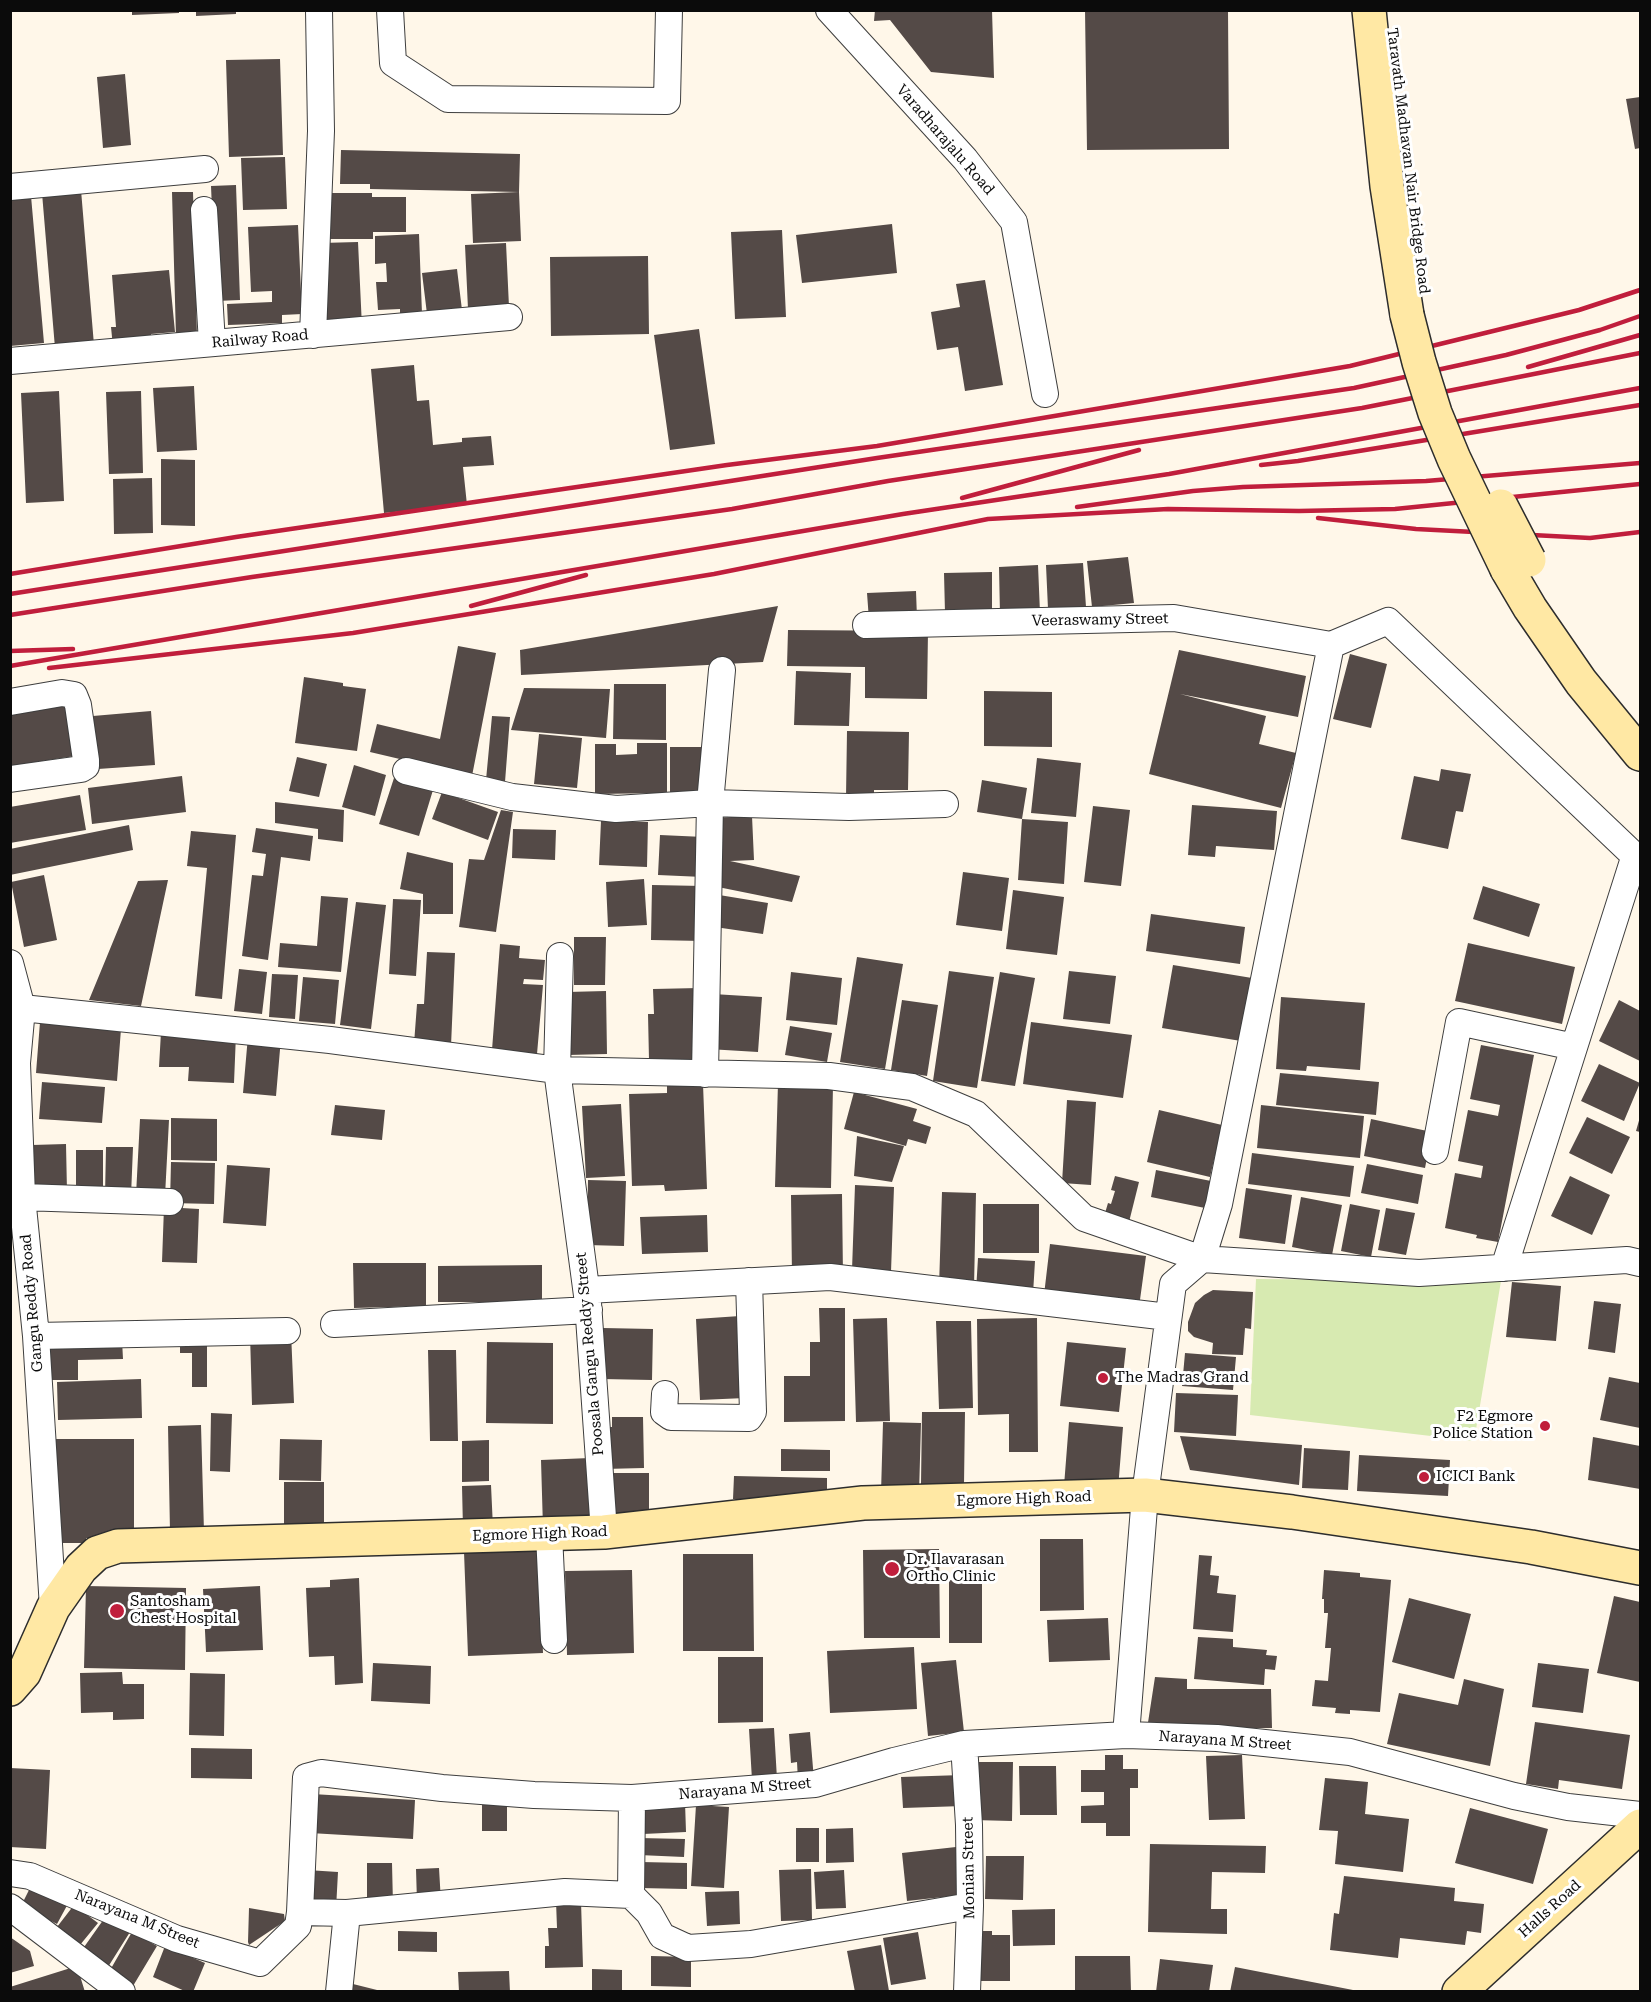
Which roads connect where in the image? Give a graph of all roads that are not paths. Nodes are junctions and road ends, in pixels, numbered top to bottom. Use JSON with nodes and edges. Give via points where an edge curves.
{"nodes":[{"id":1,"x":319,"y":10,"type":"edge"},
{"id":2,"x":390,"y":10,"type":"edge"},
{"id":3,"x":669,"y":10,"type":"edge"},
{"id":4,"x":829,"y":10,"type":"edge"},
{"id":5,"x":1369,"y":10,"type":"edge"},
{"id":6,"x":1390,"y":10,"type":"edge"},
{"id":7,"x":205,"y":170,"type":"dead end"},
{"id":8,"x":10,"y":186,"type":"edge"},
{"id":9,"x":204,"y":210,"type":"dead end"},
{"id":10,"x":1417,"y":313,"type":"junction"},
{"id":11,"x":509,"y":317,"type":"dead end"},
{"id":12,"x":313,"y":335,"type":"junction"},
{"id":13,"x":212,"y":343,"type":"junction"},
{"id":14,"x":10,"y":361,"type":"edge"},
{"id":15,"x":1045,"y":394,"type":"dead end"},
{"id":16,"x":1518,"y":564,"type":"junction"},
{"id":17,"x":866,"y":625,"type":"dead end"},
{"id":18,"x":1331,"y":645,"type":"junction"},
{"id":19,"x":722,"y":670,"type":"dead end"},
{"id":20,"x":10,"y":702,"type":"edge"},
{"id":21,"x":1641,"y":722,"type":"edge"},
{"id":22,"x":1641,"y":754,"type":"edge"},
{"id":23,"x":406,"y":771,"type":"dead end"},
{"id":24,"x":10,"y":779,"type":"edge"},
{"id":25,"x":710,"y":803,"type":"junction"},
{"id":26,"x":945,"y":804,"type":"dead end"},
{"id":27,"x":1638,"y":858,"type":"edge"},
{"id":28,"x":560,"y":957,"type":"dead end"},
{"id":29,"x":10,"y":963,"type":"edge"},
{"id":30,"x":22,"y":1008,"type":"junction"},
{"id":31,"x":1574,"y":1047,"type":"junction"},
{"id":32,"x":14,"y":1063,"type":"edge"},
{"id":33,"x":557,"y":1070,"type":"junction"},
{"id":34,"x":705,"y":1074,"type":"junction"},
{"id":35,"x":1436,"y":1151,"type":"dead end"},
{"id":36,"x":22,"y":1197,"type":"junction"},
{"id":37,"x":170,"y":1202,"type":"dead end"},
{"id":38,"x":1202,"y":1259,"type":"junction"},
{"id":39,"x":1641,"y":1263,"type":"edge"},
{"id":40,"x":1504,"y":1268,"type":"junction"},
{"id":41,"x":749,"y":1281,"type":"junction"},
{"id":42,"x":588,"y":1300,"type":"junction"},
{"id":43,"x":1168,"y":1317,"type":"junction"},
{"id":44,"x":334,"y":1324,"type":"dead end"},
{"id":45,"x":287,"y":1330,"type":"dead end"},
{"id":46,"x":36,"y":1336,"type":"junction"},
{"id":47,"x":665,"y":1394,"type":"dead end"},
{"id":48,"x":1145,"y":1495,"type":"junction"},
{"id":49,"x":604,"y":1532,"type":"junction"},
{"id":50,"x":549,"y":1534,"type":"junction"},
{"id":51,"x":1639,"y":1562,"type":"edge"},
{"id":52,"x":53,"y":1608,"type":"junction"},
{"id":53,"x":554,"y":1640,"type":"dead end"},
{"id":54,"x":10,"y":1689,"type":"edge"},
{"id":55,"x":1126,"y":1735,"type":"junction"},
{"id":56,"x":964,"y":1744,"type":"junction"},
{"id":57,"x":632,"y":1798,"type":"junction"},
{"id":58,"x":1641,"y":1815,"type":"edge"},
{"id":59,"x":1641,"y":1826,"type":"edge"},
{"id":60,"x":10,"y":1873,"type":"edge"},
{"id":61,"x":631,"y":1895,"type":"junction"},
{"id":62,"x":970,"y":1906,"type":"junction"},
{"id":63,"x":10,"y":1907,"type":"edge"},
{"id":64,"x":300,"y":1912,"type":"junction"},
{"id":65,"x":347,"y":1913,"type":"junction"},
{"id":66,"x":122,"y":1992,"type":"edge"},
{"id":67,"x":339,"y":1992,"type":"edge"},
{"id":68,"x":967,"y":1992,"type":"edge"},
{"id":69,"x":1459,"y":1992,"type":"edge"}],
"edges":[{"from":1,"to":12,"type":"street","via":[[321,131]]},
{"from":2,"to":3,"type":"street","via":[[393,63],[448,99],[667,101]]},
{"from":4,"to":15,"type":"street","name":"Varadharajalu Road","via":[[965,159],[1014,222]]},
{"from":5,"to":10,"type":"main road","name":"Taravath Madhavan Nair Bridge Road","via":[[1387,186]]},
{"from":6,"to":10,"type":"main road","name":"Taravath Madhavan Nair Bridge Road"},
{"from":7,"to":8,"type":"street"},
{"from":9,"to":13,"type":"street"},
{"from":10,"to":16,"type":"main road","bridge":true,"via":[[1426,389],[1439,424],[1458,467]]},
{"from":11,"to":12,"type":"street","name":"Railway Road"},
{"from":12,"to":13,"type":"street","name":"Railway Road"},
{"from":13,"to":14,"type":"street","name":"Railway Road"},
{"from":16,"to":21,"type":"main road"},
{"from":16,"to":22,"type":"main road","via":[[1530,608],[1581,682]]},
{"from":17,"to":18,"type":"street","name":"Veeraswamy Street","via":[[1173,618]]},
{"from":18,"to":27,"type":"street","via":[[1388,621]]},
{"from":18,"to":38,"type":"street","via":[[1219,1204]]},
{"from":19,"to":25,"type":"street"},
{"from":20,"to":24,"type":"street","via":[[62,693],[74,695],[86,766]]},
{"from":23,"to":25,"type":"street","via":[[512,797],[604,808]]},
{"from":25,"to":26,"type":"street","via":[[849,807]]},
{"from":25,"to":34,"type":"street"},
{"from":27,"to":31,"type":"street"},
{"from":28,"to":33,"type":"street","name":"Poosala Gangu Reddy Street"},
{"from":29,"to":30,"type":"street","name":"Gangu Reddy Road"},
{"from":30,"to":32,"type":"street","name":"Gangu Reddy Road"},
{"from":30,"to":33,"type":"street","via":[[330,1040]]},
{"from":31,"to":35,"type":"street","via":[[1458,1022]]},
{"from":31,"to":40,"type":"street"},
{"from":32,"to":36,"type":"street","name":"Gangu Reddy Road"},
{"from":33,"to":34,"type":"street"},
{"from":33,"to":42,"type":"street","name":"Poosala Gangu Reddy Street"},
{"from":34,"to":38,"type":"street","via":[[829,1076],[912,1087],[976,1114],[1084,1218]]},
{"from":36,"to":37,"type":"street"},
{"from":36,"to":46,"type":"street","name":"Gangu Reddy Road"},
{"from":38,"to":40,"type":"street","via":[[1419,1273]]},
{"from":38,"to":43,"type":"street","via":[[1173,1284]]},
{"from":39,"to":40,"type":"street","via":[[1627,1260]]},
{"from":41,"to":42,"type":"street"},
{"from":41,"to":43,"type":"street","via":[[830,1277]]},
{"from":41,"to":47,"type":"street","via":[[753,1412],[749,1418],[671,1417],[664,1412]]},
{"from":42,"to":44,"type":"street"},
{"from":42,"to":49,"type":"street","name":"Poosala Gangu Reddy Street"},
{"from":43,"to":48,"type":"street"},
{"from":45,"to":46,"type":"street"},
{"from":46,"to":52,"type":"street","name":"Gangu Reddy Road"},
{"from":48,"to":49,"type":"main road","name":"Egmore High Road","via":[[863,1503]]},
{"from":48,"to":51,"type":"main road","name":"Egmore High Road","via":[[1293,1512]]},
{"from":48,"to":55,"type":"street"},
{"from":49,"to":50,"type":"main road","name":"Egmore High Road"},
{"from":50,"to":52,"type":"main road","name":"Egmore High Road","via":[[118,1546],[97,1553],[81,1568]]},
{"from":50,"to":53,"type":"street"},
{"from":52,"to":54,"type":"main road","name":"Egmore High Road","via":[[24,1673]]},
{"from":55,"to":56,"type":"street","name":"Narayana M Street"},
{"from":55,"to":58,"type":"street","name":"Narayana M Street","via":[[1217,1738],[1350,1752],[1514,1796]]},
{"from":56,"to":57,"type":"street","name":"Narayana M Street","via":[[815,1784]]},
{"from":56,"to":62,"type":"street","name":"Monian Street"},
{"from":57,"to":61,"type":"street"},
{"from":57,"to":64,"type":"street","name":"Narayana M Street","via":[[442,1788],[321,1773],[306,1778]]},
{"from":59,"to":69,"type":"main road","name":"Halls Road"},
{"from":60,"to":64,"type":"street","name":"Narayana M Street","via":[[30,1876],[177,1939],[260,1963],[298,1926]]},
{"from":61,"to":62,"type":"street","via":[[649,1913],[662,1936],[688,1948],[751,1944]]},
{"from":61,"to":65,"type":"street","via":[[565,1892]]},
{"from":62,"to":68,"type":"street","name":"Monian Street"},
{"from":63,"to":66,"type":"street"},
{"from":64,"to":65,"type":"street"},
{"from":65,"to":67,"type":"street"}]}
